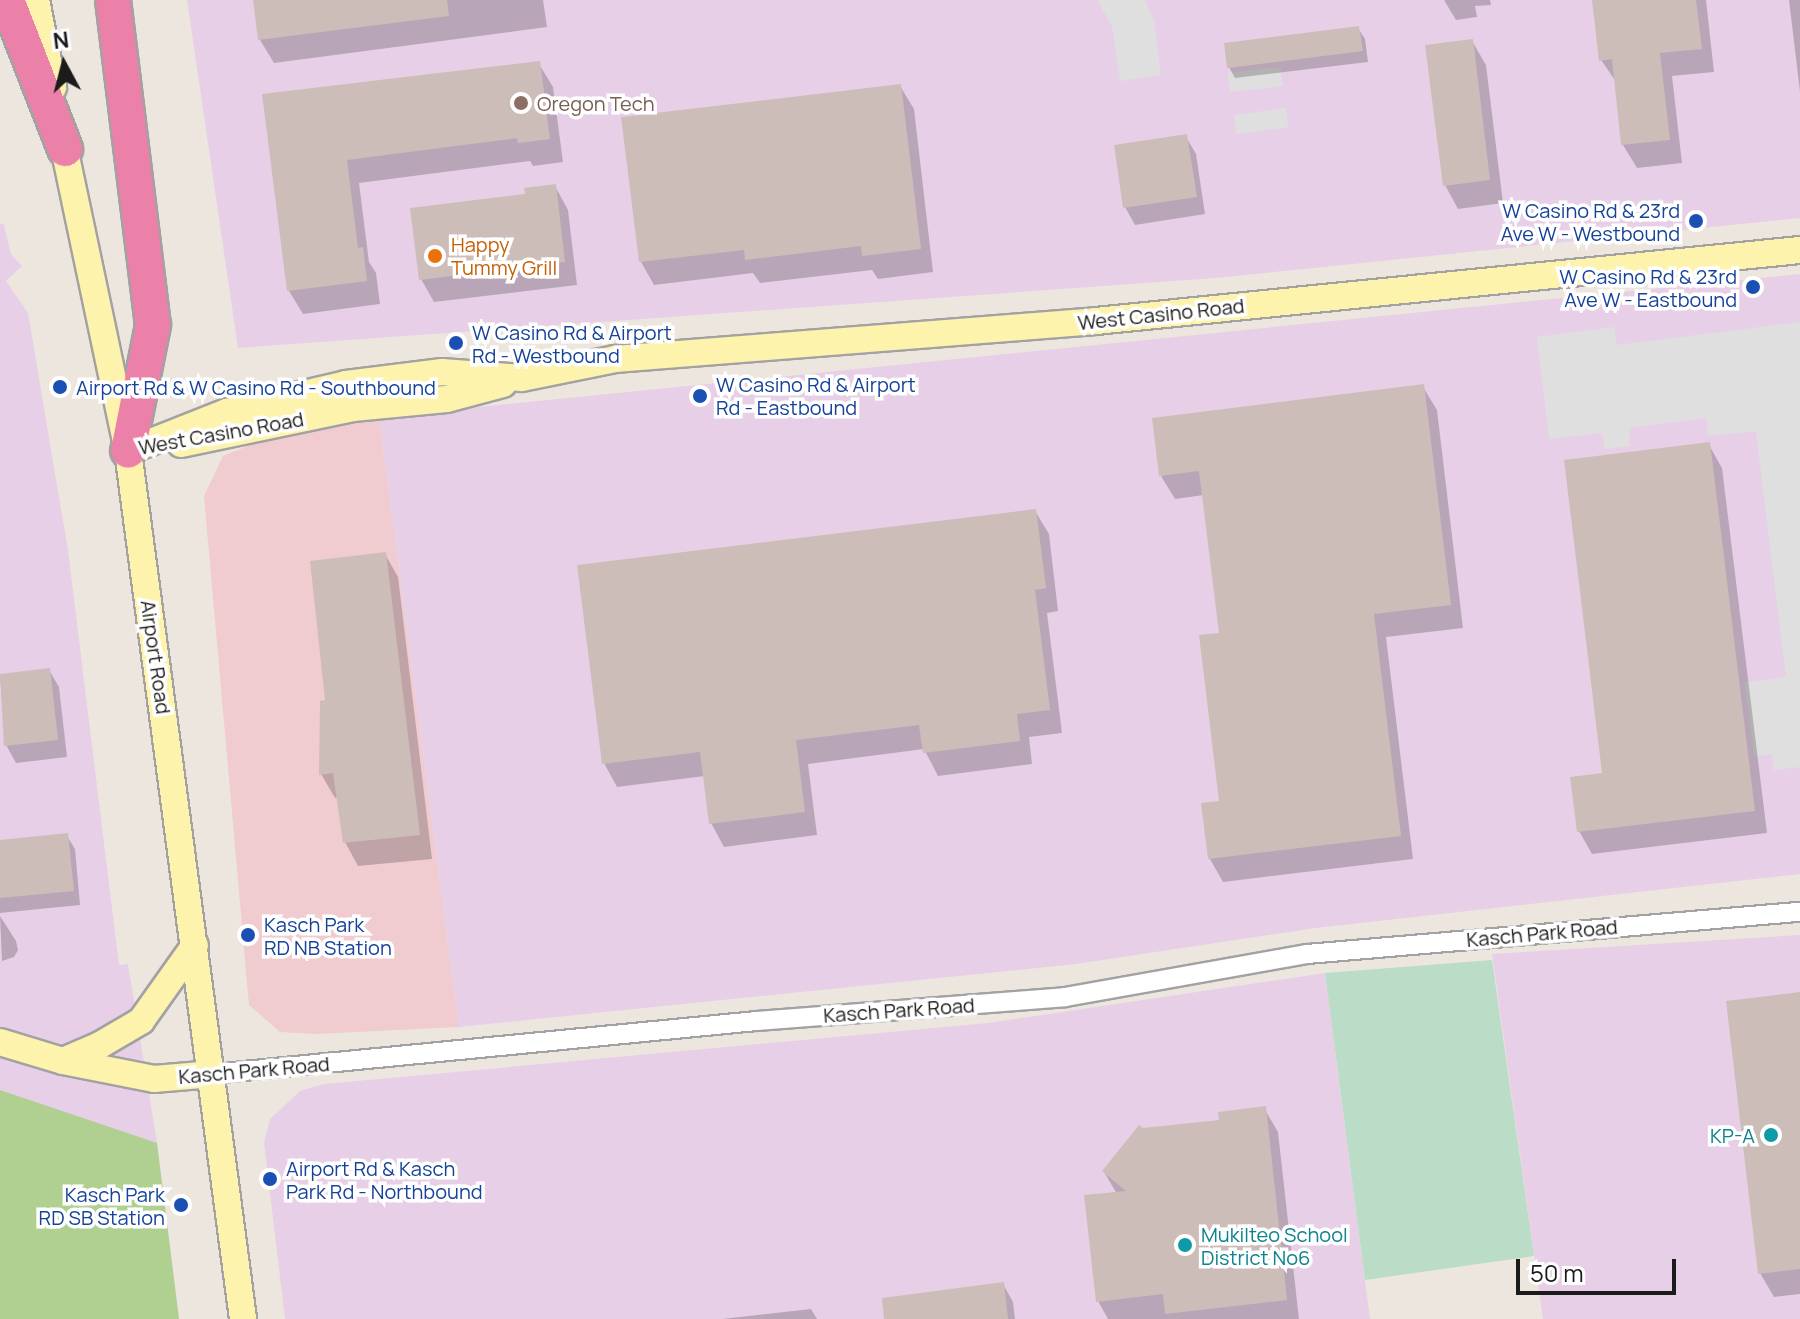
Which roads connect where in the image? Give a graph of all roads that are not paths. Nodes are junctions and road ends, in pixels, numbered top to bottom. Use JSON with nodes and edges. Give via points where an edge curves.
{"nodes":[{"id":1,"x":7,"y":0,"type":"edge"},
{"id":2,"x":36,"y":0,"type":"edge"},
{"id":3,"x":113,"y":0,"type":"edge"},
{"id":4,"x":65,"y":149,"type":"junction"},
{"id":5,"x":1800,"y":250,"type":"edge"},
{"id":6,"x":128,"y":451,"type":"junction"},
{"id":7,"x":1800,"y":912,"type":"edge"},
{"id":8,"x":195,"y":945,"type":"junction"},
{"id":9,"x":0,"y":1042,"type":"edge"},
{"id":10,"x":63,"y":1061,"type":"junction"},
{"id":11,"x":213,"y":1074,"type":"junction"},
{"id":12,"x":243,"y":1319,"type":"edge"}],
"edges":[{"from":1,"to":4,"type":"highway"},
{"from":2,"to":4,"type":"street","name":"Airport Road"},
{"from":3,"to":6,"type":"highway","via":[[153,325]]},
{"from":4,"to":6,"type":"street","name":"Airport Road"},
{"from":5,"to":6,"type":"street","name":"West Casino Road","via":[[1096,321],[615,359],[447,399],[353,408]]},
{"from":6,"to":8,"type":"street","name":"Airport Road"},
{"from":7,"to":11,"type":"street","name":"Kasch Park Road","via":[[1307,954],[1065,997]]},
{"from":8,"to":10,"type":"street","via":[[141,1021]]},
{"from":8,"to":11,"type":"street","name":"Airport Road"},
{"from":9,"to":10,"type":"street","name":"Kasch Park Road"},
{"from":10,"to":11,"type":"street","name":"Kasch Park Road","via":[[154,1079]]},
{"from":11,"to":12,"type":"street","name":"Airport Road"}]}
